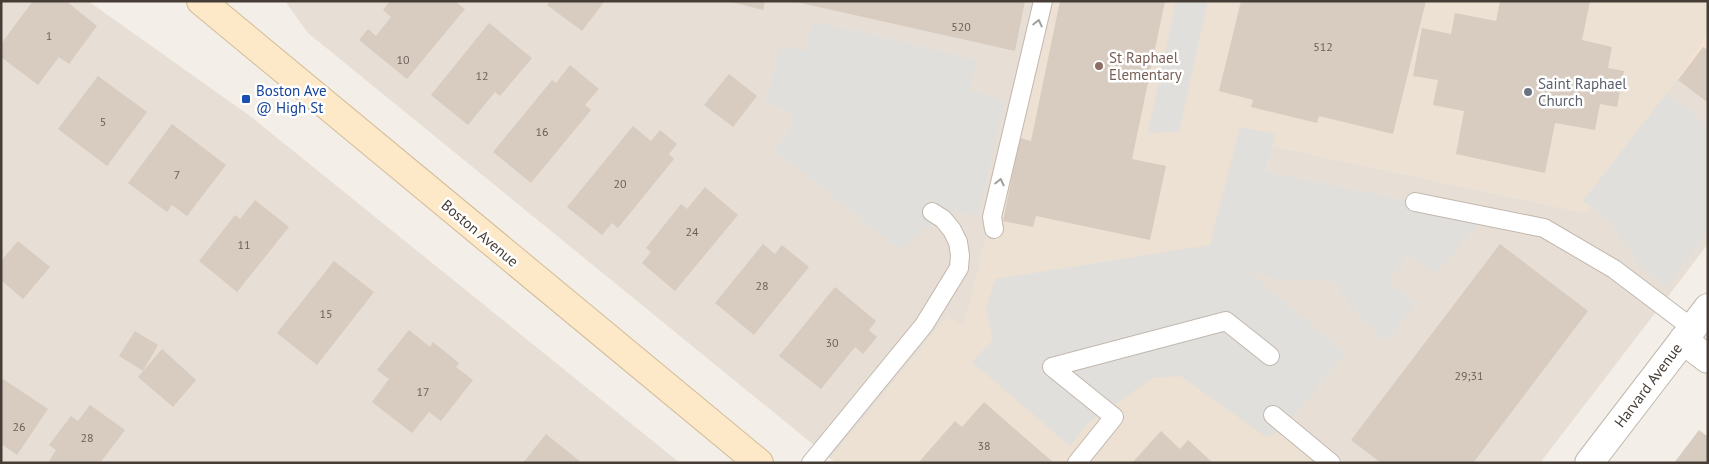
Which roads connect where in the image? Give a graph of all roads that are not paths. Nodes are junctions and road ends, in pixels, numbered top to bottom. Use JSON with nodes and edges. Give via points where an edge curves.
{"nodes":[{"id":1,"x":201,"y":1,"type":"edge"},
{"id":2,"x":1043,"y":1,"type":"edge"},
{"id":3,"x":1415,"y":202,"type":"dead end"},
{"id":4,"x":932,"y":212,"type":"dead end"},
{"id":5,"x":994,"y":229,"type":"dead end"},
{"id":6,"x":1694,"y":325,"type":"edge"},
{"id":7,"x":1270,"y":356,"type":"dead end"},
{"id":8,"x":1708,"y":359,"type":"edge"},
{"id":9,"x":1273,"y":415,"type":"dead end"},
{"id":10,"x":759,"y":463,"type":"edge"},
{"id":11,"x":811,"y":463,"type":"edge"},
{"id":12,"x":1077,"y":463,"type":"edge"},
{"id":13,"x":1331,"y":463,"type":"edge"},
{"id":14,"x":1589,"y":463,"type":"edge"}],
"edges":[{"from":1,"to":10,"type":"main road","name":"Boston Avenue"},
{"from":5,"to":2,"type":"lane","one_way":true,"via":[[992,217]]},
{"from":3,"to":6,"type":"lane","via":[[1544,228],[1614,269]]},
{"from":4,"to":11,"type":"lane","via":[[952,230],[958,242],[959,268],[924,324]]},
{"from":6,"to":8,"type":"street"},
{"from":6,"to":14,"type":"street","name":"Harvard Avenue"},
{"from":7,"to":12,"type":"lane","via":[[1226,321],[1052,367],[1114,417]]},
{"from":9,"to":13,"type":"lane"}]}
